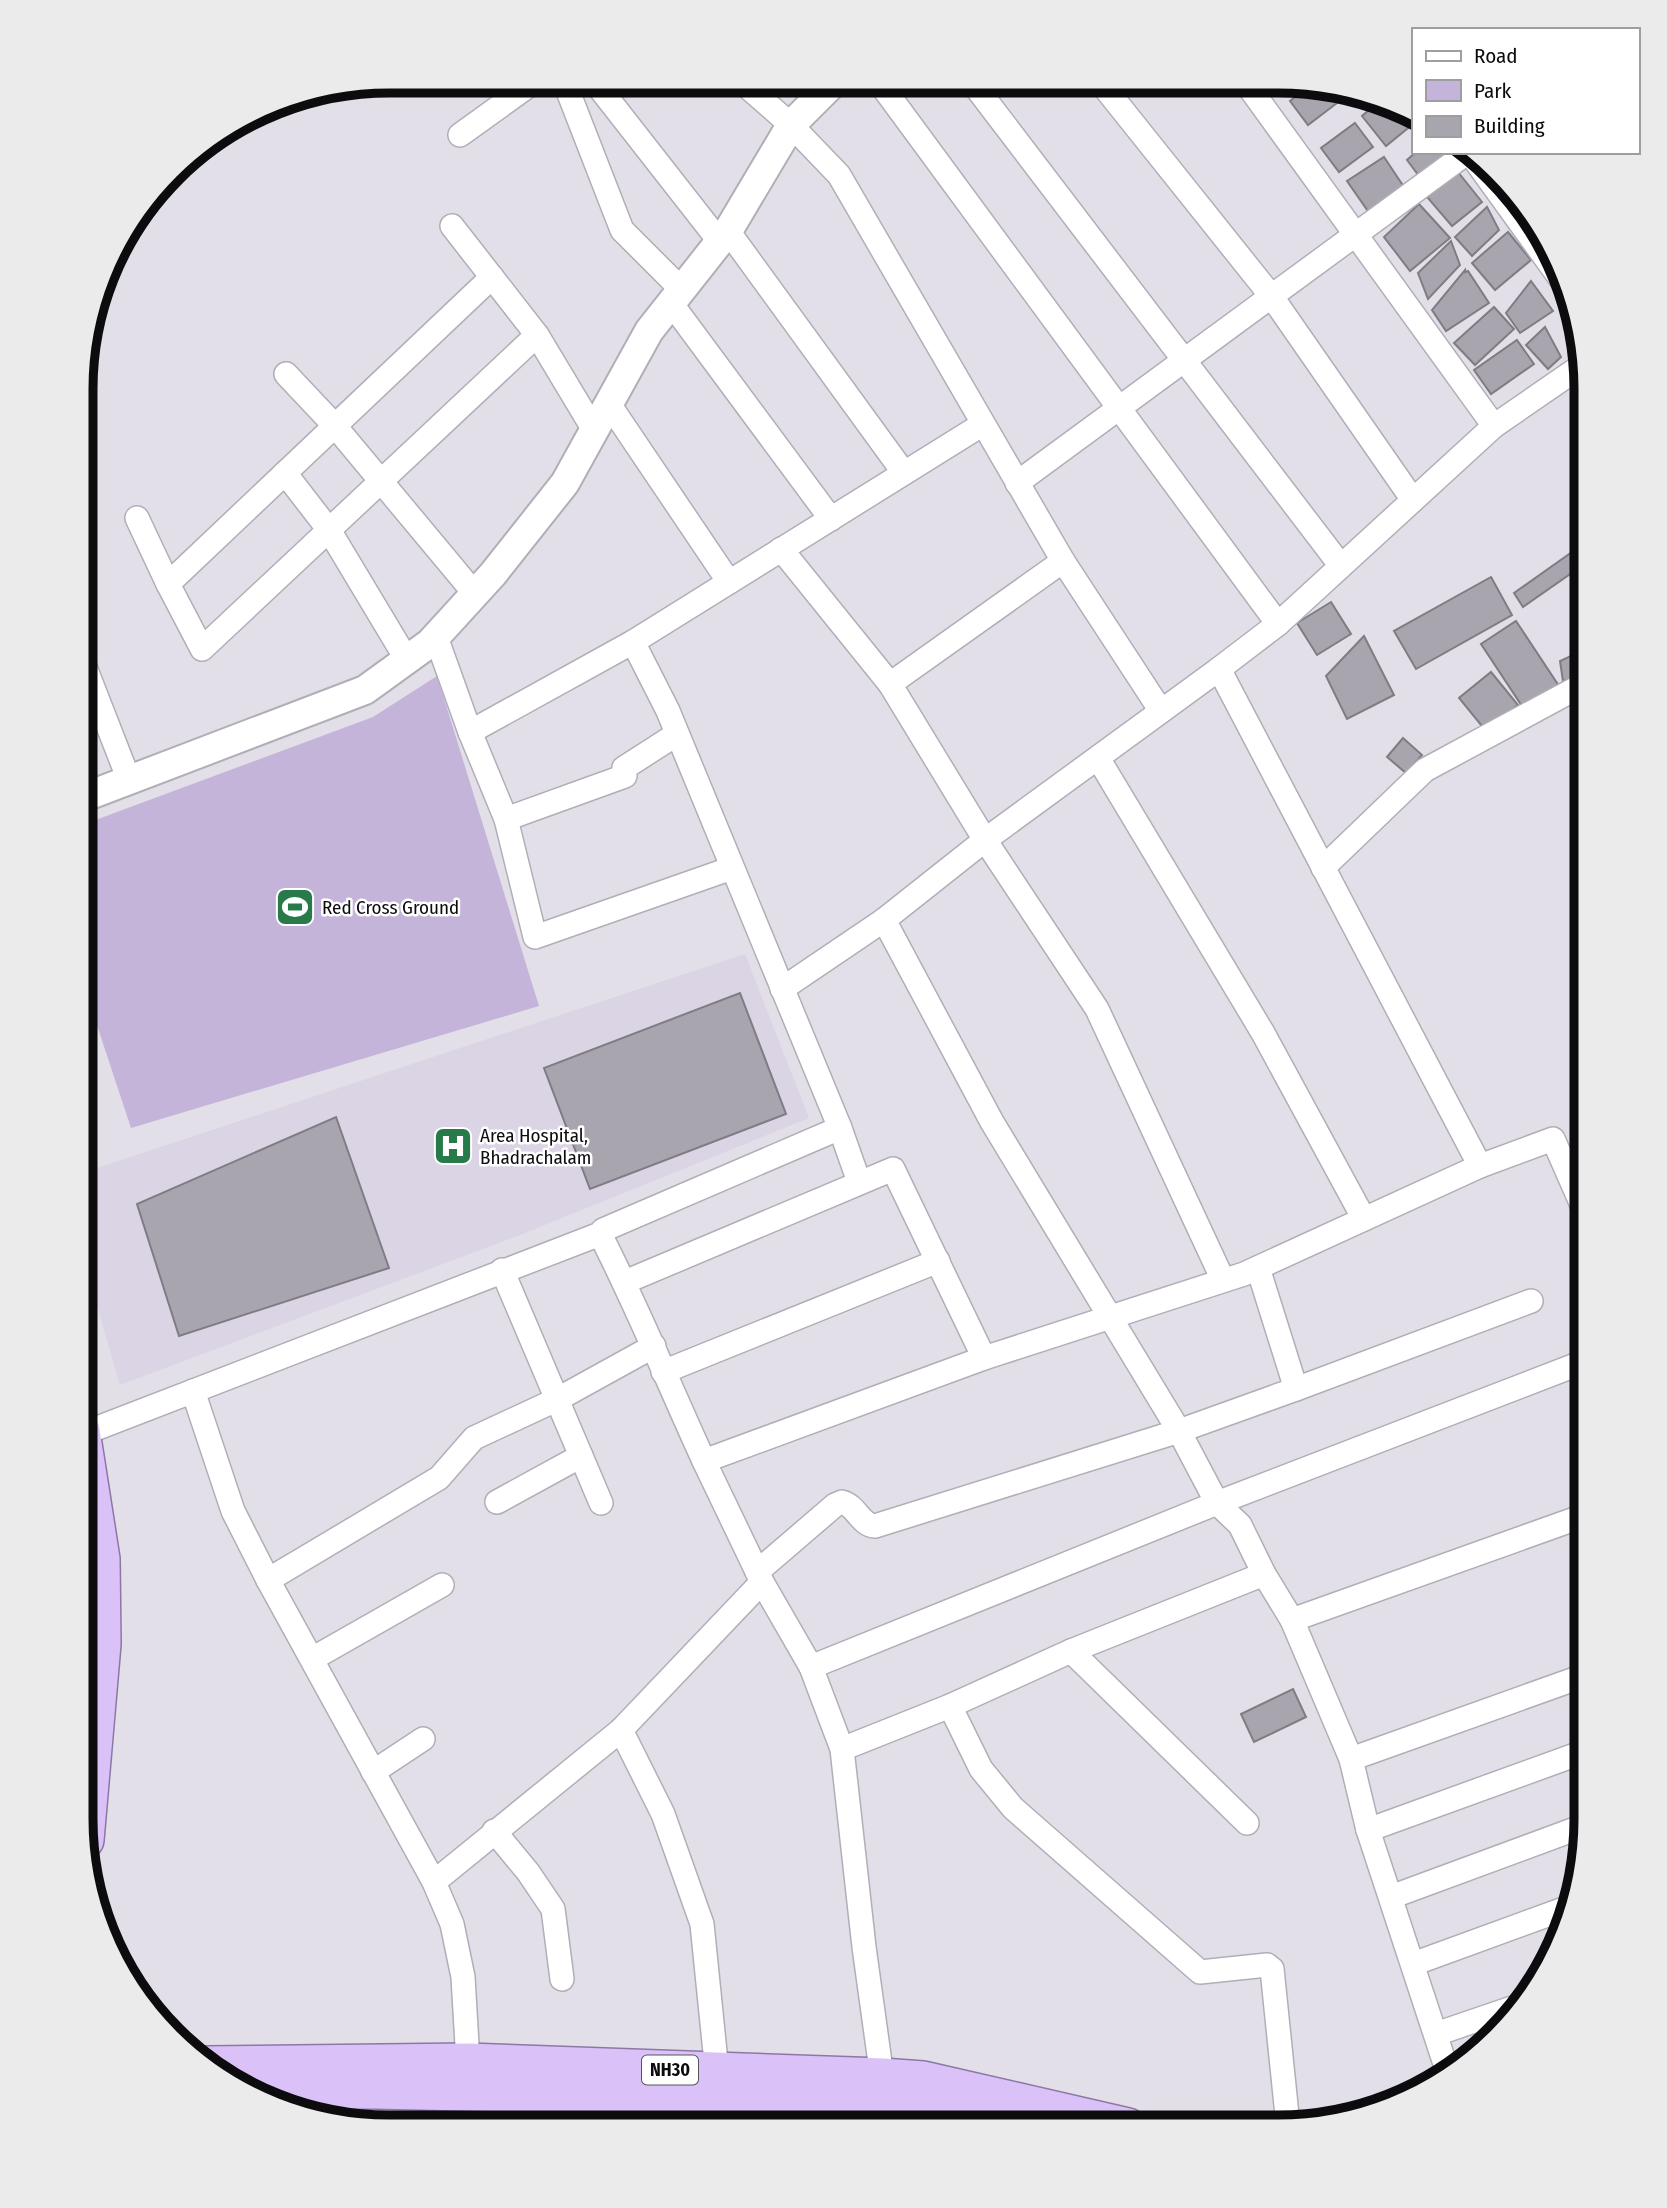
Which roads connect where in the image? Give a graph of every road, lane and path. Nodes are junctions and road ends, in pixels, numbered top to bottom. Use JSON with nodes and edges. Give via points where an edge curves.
{"nodes":[{"id":1,"x":518,"y":93,"type":"edge"},
{"id":2,"x":569,"y":93,"type":"edge"},
{"id":3,"x":610,"y":93,"type":"edge"},
{"id":4,"x":755,"y":93,"type":"edge"},
{"id":5,"x":823,"y":93,"type":"edge"},
{"id":6,"x":887,"y":93,"type":"edge"},
{"id":7,"x":980,"y":93,"type":"edge"},
{"id":8,"x":1109,"y":93,"type":"edge"},
{"id":9,"x":1254,"y":93,"type":"edge"},
{"id":10,"x":791,"y":125,"type":"junction"},
{"id":11,"x":460,"y":135,"type":"dead end"},
{"id":12,"x":1461,"y":157,"type":"edge"},
{"id":13,"x":1492,"y":185,"type":"edge"},
{"id":14,"x":452,"y":226,"type":"dead end"},
{"id":15,"x":1355,"y":234,"type":"junction"},
{"id":16,"x":724,"y":236,"type":"junction"},
{"id":17,"x":1540,"y":251,"type":"edge"},
{"id":18,"x":492,"y":277,"type":"junction"},
{"id":19,"x":676,"y":296,"type":"junction"},
{"id":20,"x":1272,"y":297,"type":"junction"},
{"id":21,"x":537,"y":335,"type":"junction"},
{"id":22,"x":1186,"y":360,"type":"junction"},
{"id":23,"x":1574,"y":371,"type":"edge"},
{"id":24,"x":286,"y":374,"type":"dead end"},
{"id":25,"x":608,"y":404,"type":"junction"},
{"id":26,"x":1119,"y":409,"type":"junction"},
{"id":27,"x":984,"y":424,"type":"junction"},
{"id":28,"x":335,"y":426,"type":"junction"},
{"id":29,"x":1494,"y":426,"type":"junction"},
{"id":30,"x":594,"y":430,"type":"junction"},
{"id":31,"x":285,"y":473,"type":"junction"},
{"id":32,"x":904,"y":473,"type":"junction"},
{"id":33,"x":381,"y":481,"type":"junction"},
{"id":34,"x":1017,"y":483,"type":"junction"},
{"id":35,"x":1413,"y":500,"type":"junction"},
{"id":36,"x":137,"y":518,"type":"dead end"},
{"id":37,"x":831,"y":519,"type":"junction"},
{"id":38,"x":329,"y":530,"type":"junction"},
{"id":39,"x":781,"y":550,"type":"junction"},
{"id":40,"x":1063,"y":561,"type":"junction"},
{"id":41,"x":1341,"y":566,"type":"junction"},
{"id":42,"x":729,"y":582,"type":"junction"},
{"id":43,"x":168,"y":584,"type":"junction"},
{"id":44,"x":475,"y":594,"type":"junction"},
{"id":45,"x":1278,"y":624,"type":"junction"},
{"id":46,"x":436,"y":637,"type":"junction"},
{"id":47,"x":633,"y":642,"type":"junction"},
{"id":48,"x":407,"y":660,"type":"junction"},
{"id":49,"x":1219,"y":669,"type":"junction"},
{"id":50,"x":890,"y":684,"type":"junction"},
{"id":51,"x":93,"y":688,"type":"edge"},
{"id":52,"x":1574,"y":689,"type":"edge"},
{"id":53,"x":1161,"y":711,"type":"junction"},
{"id":54,"x":470,"y":732,"type":"junction"},
{"id":55,"x":677,"y":734,"type":"junction"},
{"id":56,"x":1098,"y":758,"type":"junction"},
{"id":57,"x":129,"y":780,"type":"junction"},
{"id":58,"x":93,"y":794,"type":"edge"},
{"id":59,"x":506,"y":819,"type":"junction"},
{"id":60,"x":985,"y":840,"type":"junction"},
{"id":61,"x":732,"y":868,"type":"junction"},
{"id":62,"x":1323,"y":868,"type":"junction"},
{"id":63,"x":884,"y":920,"type":"junction"},
{"id":64,"x":782,"y":989,"type":"junction"},
{"id":65,"x":840,"y":1128,"type":"junction"},
{"id":66,"x":1480,"y":1166,"type":"junction"},
{"id":67,"x":859,"y":1182,"type":"junction"},
{"id":68,"x":1574,"y":1187,"type":"edge"},
{"id":69,"x":1364,"y":1219,"type":"junction"},
{"id":70,"x":600,"y":1234,"type":"junction"},
{"id":71,"x":938,"y":1261,"type":"junction"},
{"id":72,"x":1258,"y":1268,"type":"junction"},
{"id":73,"x":502,"y":1270,"type":"junction"},
{"id":74,"x":1223,"y":1280,"type":"junction"},
{"id":75,"x":625,"y":1282,"type":"junction"},
{"id":76,"x":1531,"y":1301,"type":"dead end"},
{"id":77,"x":1110,"y":1316,"type":"junction"},
{"id":78,"x":654,"y":1346,"type":"junction"},
{"id":79,"x":984,"y":1358,"type":"junction"},
{"id":80,"x":1574,"y":1366,"type":"edge"},
{"id":81,"x":663,"y":1372,"type":"junction"},
{"id":82,"x":1296,"y":1390,"type":"junction"},
{"id":83,"x":193,"y":1391,"type":"junction"},
{"id":84,"x":558,"y":1399,"type":"junction"},
{"id":85,"x":93,"y":1428,"type":"edge"},
{"id":86,"x":1179,"y":1432,"type":"junction"},
{"id":87,"x":581,"y":1456,"type":"junction"},
{"id":88,"x":704,"y":1461,"type":"junction"},
{"id":89,"x":497,"y":1502,"type":"dead end"},
{"id":90,"x":601,"y":1503,"type":"dead end"},
{"id":91,"x":1217,"y":1503,"type":"junction"},
{"id":92,"x":93,"y":1509,"type":"edge"},
{"id":93,"x":1574,"y":1519,"type":"edge"},
{"id":94,"x":1264,"y":1574,"type":"junction"},
{"id":95,"x":759,"y":1577,"type":"junction"},
{"id":96,"x":268,"y":1580,"type":"junction"},
{"id":97,"x":442,"y":1585,"type":"dead end"},
{"id":98,"x":1292,"y":1620,"type":"junction"},
{"id":99,"x":1071,"y":1651,"type":"junction"},
{"id":100,"x":312,"y":1659,"type":"junction"},
{"id":101,"x":811,"y":1667,"type":"junction"},
{"id":102,"x":1574,"y":1679,"type":"edge"},
{"id":103,"x":950,"y":1706,"type":"junction"},
{"id":104,"x":621,"y":1730,"type":"junction"},
{"id":105,"x":423,"y":1739,"type":"dead end"},
{"id":106,"x":93,"y":1748,"type":"edge"},
{"id":107,"x":842,"y":1749,"type":"junction"},
{"id":108,"x":1574,"y":1755,"type":"edge"},
{"id":109,"x":1351,"y":1759,"type":"junction"},
{"id":110,"x":373,"y":1772,"type":"junction"},
{"id":111,"x":1247,"y":1823,"type":"dead end"},
{"id":112,"x":1574,"y":1829,"type":"edge"},
{"id":113,"x":1368,"y":1830,"type":"junction"},
{"id":114,"x":494,"y":1831,"type":"junction"},
{"id":115,"x":434,"y":1882,"type":"junction"},
{"id":116,"x":1391,"y":1897,"type":"junction"},
{"id":117,"x":1560,"y":1910,"type":"edge"},
{"id":118,"x":1413,"y":1964,"type":"junction"},
{"id":119,"x":562,"y":1979,"type":"dead end"},
{"id":120,"x":1503,"y":2011,"type":"edge"},
{"id":121,"x":1436,"y":2034,"type":"junction"},
{"id":122,"x":468,"y":2062,"type":"junction"},
{"id":123,"x":1445,"y":2063,"type":"edge"},
{"id":124,"x":224,"y":2065,"type":"edge"},
{"id":125,"x":717,"y":2072,"type":"junction"},
{"id":126,"x":882,"y":2077,"type":"junction"},
{"id":127,"x":271,"y":2091,"type":"edge"},
{"id":128,"x":689,"y":2111,"type":"edge"},
{"id":129,"x":964,"y":2115,"type":"edge"},
{"id":130,"x":1076,"y":2115,"type":"edge"},
{"id":131,"x":1287,"y":2115,"type":"edge"}],
"edges":[{"from":1,"to":11,"type":"street"},
{"from":2,"to":19,"type":"street","via":[[622,230]]},
{"from":3,"to":16,"type":"street"},
{"from":4,"to":10,"type":"street"},
{"from":5,"to":10,"type":"street"},
{"from":6,"to":26,"type":"street"},
{"from":7,"to":22,"type":"street"},
{"from":8,"to":20,"type":"street"},
{"from":9,"to":15,"type":"street"},
{"from":10,"to":16,"type":"street"},
{"from":10,"to":27,"type":"street","via":[[839,175]]},
{"from":12,"to":15,"type":"street"},
{"from":13,"to":17,"type":"street"},
{"from":14,"to":18,"type":"street"},
{"from":15,"to":20,"type":"street"},
{"from":15,"to":29,"type":"street"},
{"from":16,"to":19,"type":"street"},
{"from":16,"to":32,"type":"street"},
{"from":18,"to":21,"type":"street"},
{"from":18,"to":28,"type":"street"},
{"from":19,"to":25,"type":"street","via":[[649,331]]},
{"from":19,"to":37,"type":"street"},
{"from":20,"to":22,"type":"street"},
{"from":20,"to":35,"type":"street"},
{"from":21,"to":30,"type":"street"},
{"from":21,"to":33,"type":"street"},
{"from":22,"to":26,"type":"street"},
{"from":22,"to":41,"type":"street"},
{"from":23,"to":29,"type":"street"},
{"from":24,"to":28,"type":"street"},
{"from":25,"to":30,"type":"street"},
{"from":25,"to":42,"type":"street"},
{"from":26,"to":34,"type":"street"},
{"from":26,"to":45,"type":"street"},
{"from":27,"to":32,"type":"street"},
{"from":27,"to":34,"type":"street"},
{"from":28,"to":31,"type":"street"},
{"from":28,"to":33,"type":"street"},
{"from":29,"to":35,"type":"street"},
{"from":30,"to":44,"type":"street","via":[[565,483]]},
{"from":31,"to":38,"type":"street"},
{"from":31,"to":43,"type":"street"},
{"from":32,"to":37,"type":"street"},
{"from":33,"to":38,"type":"street"},
{"from":33,"to":44,"type":"street"},
{"from":34,"to":40,"type":"street"},
{"from":35,"to":41,"type":"street"},
{"from":36,"to":43,"type":"street"},
{"from":37,"to":39,"type":"street"},
{"from":38,"to":43,"type":"street","via":[[202,649]]},
{"from":38,"to":48,"type":"street"},
{"from":39,"to":42,"type":"street"},
{"from":39,"to":50,"type":"street"},
{"from":40,"to":50,"type":"street"},
{"from":40,"to":53,"type":"street"},
{"from":41,"to":45,"type":"street"},
{"from":42,"to":47,"type":"street"},
{"from":44,"to":46,"type":"street"},
{"from":45,"to":49,"type":"street"},
{"from":46,"to":48,"type":"street"},
{"from":46,"to":54,"type":"street"},
{"from":47,"to":54,"type":"street"},
{"from":47,"to":55,"type":"street"},
{"from":48,"to":57,"type":"street","via":[[365,690]]},
{"from":49,"to":53,"type":"street"},
{"from":49,"to":62,"type":"street"},
{"from":50,"to":60,"type":"street"},
{"from":51,"to":57,"type":"street"},
{"from":52,"to":62,"type":"street","via":[[1425,770]]},
{"from":53,"to":56,"type":"street"},
{"from":54,"to":59,"type":"street"},
{"from":55,"to":59,"type":"street","via":[[624,768],[625,776]]},
{"from":55,"to":61,"type":"street"},
{"from":56,"to":60,"type":"street"},
{"from":56,"to":69,"type":"street","via":[[1263,1033]]},
{"from":57,"to":58,"type":"street"},
{"from":59,"to":61,"type":"street","via":[[535,937]]},
{"from":60,"to":63,"type":"street"},
{"from":60,"to":74,"type":"street","via":[[1097,1009]]},
{"from":61,"to":64,"type":"street"},
{"from":62,"to":66,"type":"street"},
{"from":63,"to":64,"type":"street"},
{"from":63,"to":77,"type":"street","via":[[992,1122]]},
{"from":64,"to":65,"type":"street"},
{"from":65,"to":67,"type":"street"},
{"from":65,"to":70,"type":"street"},
{"from":66,"to":68,"type":"street","via":[[1553,1139]]},
{"from":66,"to":69,"type":"street"},
{"from":67,"to":71,"type":"street","via":[[894,1169]]},
{"from":67,"to":75,"type":"street"},
{"from":69,"to":72,"type":"street"},
{"from":70,"to":73,"type":"street"},
{"from":70,"to":75,"type":"street"},
{"from":71,"to":79,"type":"street"},
{"from":71,"to":81,"type":"street"},
{"from":72,"to":74,"type":"street"},
{"from":72,"to":82,"type":"street"},
{"from":73,"to":83,"type":"street"},
{"from":73,"to":84,"type":"street"},
{"from":74,"to":77,"type":"street"},
{"from":75,"to":78,"type":"street"},
{"from":76,"to":82,"type":"street"},
{"from":77,"to":79,"type":"street"},
{"from":77,"to":86,"type":"street"},
{"from":78,"to":81,"type":"street"},
{"from":78,"to":84,"type":"street"},
{"from":79,"to":88,"type":"street"},
{"from":80,"to":91,"type":"street"},
{"from":81,"to":88,"type":"street"},
{"from":82,"to":86,"type":"street"},
{"from":83,"to":85,"type":"street"},
{"from":83,"to":96,"type":"street","via":[[233,1511]]},
{"from":84,"to":87,"type":"street"},
{"from":84,"to":96,"type":"street","via":[[474,1438],[439,1478]]},
{"from":86,"to":91,"type":"street"},
{"from":86,"to":95,"type":"street","via":[[875,1526],[867,1525],[842,1502]]},
{"from":87,"to":89,"type":"street"},
{"from":87,"to":90,"type":"street"},
{"from":88,"to":95,"type":"street"},
{"from":91,"to":94,"type":"street","via":[[1240,1525]]},
{"from":91,"to":101,"type":"street"},
{"from":92,"to":106,"type":"highway","via":[[101,1559],[102,1644]]},
{"from":93,"to":98,"type":"street"},
{"from":94,"to":98,"type":"street"},
{"from":94,"to":99,"type":"street"},
{"from":95,"to":101,"type":"street"},
{"from":95,"to":104,"type":"street"},
{"from":96,"to":100,"type":"street"},
{"from":97,"to":100,"type":"street"},
{"from":98,"to":109,"type":"street"},
{"from":99,"to":103,"type":"street"},
{"from":99,"to":111,"type":"street"},
{"from":100,"to":110,"type":"street"},
{"from":101,"to":107,"type":"street"},
{"from":102,"to":109,"type":"street"},
{"from":103,"to":107,"type":"street"},
{"from":103,"to":131,"type":"street","via":[[981,1769],[1013,1808],[1200,1972],[1267,1965],[1272,1969]]},
{"from":104,"to":114,"type":"street"},
{"from":104,"to":125,"type":"street","via":[[663,1814],[702,1924]]},
{"from":105,"to":110,"type":"street"},
{"from":107,"to":126,"type":"street"},
{"from":108,"to":113,"type":"street"},
{"from":109,"to":113,"type":"street"},
{"from":110,"to":115,"type":"street"},
{"from":112,"to":116,"type":"street"},
{"from":113,"to":116,"type":"street"},
{"from":114,"to":115,"type":"street"},
{"from":114,"to":119,"type":"street","via":[[553,1909]]},
{"from":115,"to":122,"type":"street","via":[[452,1924],[463,1977]]},
{"from":116,"to":118,"type":"street"},
{"from":117,"to":118,"type":"street"},
{"from":118,"to":121,"type":"street"},
{"from":120,"to":121,"type":"street"},
{"from":121,"to":123,"type":"street"},
{"from":122,"to":124,"type":"highway","number":"NH30"},
{"from":122,"to":125,"type":"highway","number":"NH30"},
{"from":125,"to":126,"type":"highway","number":"NH30"},
{"from":126,"to":130,"type":"highway","number":"NH30","via":[[923,2080]]},
{"from":127,"to":128,"type":"highway","number":"NH30","via":[[375,2090]]},
{"from":128,"to":129,"type":"highway","number":"NH30","via":[[836,2100],[919,2105]]}]}
